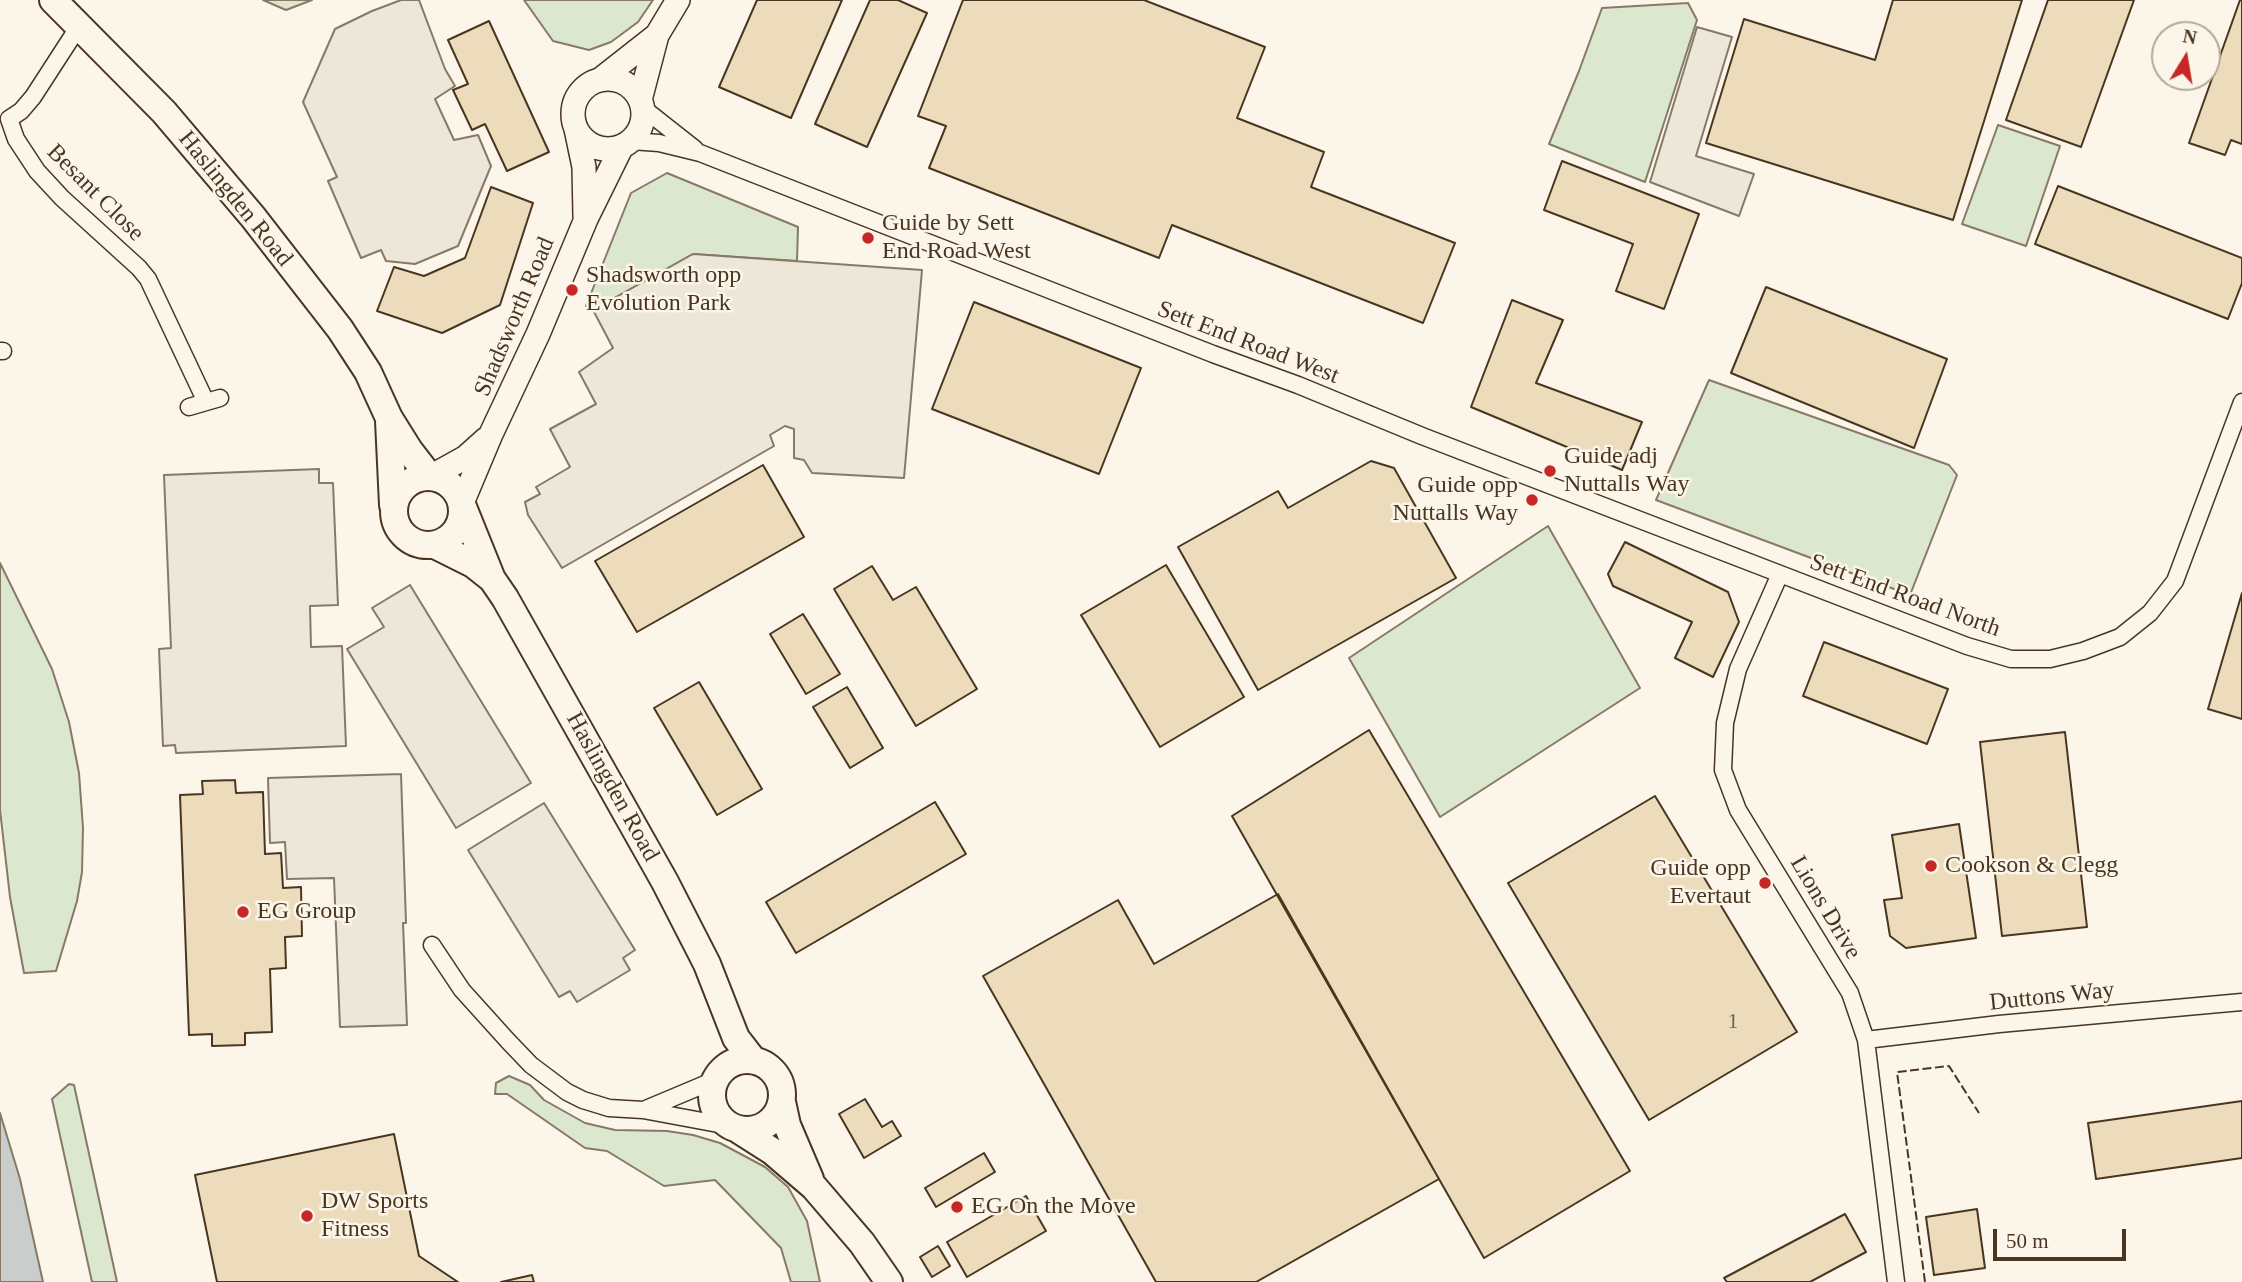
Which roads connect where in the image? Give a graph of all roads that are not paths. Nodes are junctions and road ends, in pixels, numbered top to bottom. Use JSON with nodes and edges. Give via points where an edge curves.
{"nodes":[{"id":1,"x":53,"y":0,"type":"edge"},
{"id":2,"x":678,"y":0,"type":"edge"},
{"id":3,"x":79,"y":26,"type":"junction"},
{"id":4,"x":657,"y":35,"type":"junction"},
{"id":5,"x":601,"y":79,"type":"junction"},
{"id":6,"x":642,"y":104,"type":"junction"},
{"id":7,"x":4,"y":120,"type":"edge"},
{"id":8,"x":576,"y":129,"type":"junction"},
{"id":9,"x":626,"y":144,"type":"junction"},
{"id":10,"x":700,"y":153,"type":"junction"},
{"id":11,"x":586,"y":219,"type":"junction"},
{"id":12,"x":2242,"y":402,"type":"edge"},
{"id":13,"x":189,"y":407,"type":"dead end"},
{"id":14,"x":389,"y":418,"type":"junction"},
{"id":15,"x":491,"y":434,"type":"junction"},
{"id":16,"x":431,"y":476,"type":"junction"},
{"id":17,"x":462,"y":505,"type":"junction"},
{"id":18,"x":393,"y":506,"type":"junction"},
{"id":19,"x":435,"y":545,"type":"junction"},
{"id":20,"x":1780,"y":574,"type":"junction"},
{"id":21,"x":492,"y":579,"type":"junction"},
{"id":22,"x":432,"y":945,"type":"dead end"},
{"id":23,"x":721,"y":1002,"type":"junction"},
{"id":24,"x":2242,"y":1002,"type":"edge"},
{"id":25,"x":1866,"y":1040,"type":"junction"},
{"id":26,"x":753,"y":1060,"type":"junction"},
{"id":27,"x":715,"y":1079,"type":"junction"},
{"id":28,"x":782,"y":1102,"type":"junction"},
{"id":29,"x":643,"y":1110,"type":"junction"},
{"id":30,"x":734,"y":1128,"type":"junction"},
{"id":31,"x":814,"y":1187,"type":"junction"},
{"id":32,"x":889,"y":1282,"type":"edge"},
{"id":33,"x":1896,"y":1282,"type":"edge"}],
"edges":[{"from":1,"to":3,"type":"highway","name":"Haslingden Road"},
{"from":2,"to":4,"type":"main road","name":"Shadsworth Road"},
{"from":3,"to":7,"type":"street","name":"Besant Close","via":[[33,97],[21,111]]},
{"from":3,"to":14,"type":"highway","name":"Haslingden Road","via":[[164,112],[253,217],[340,329],[368,372]]},
{"from":4,"to":5,"type":"main road","name":"Shadsworth Road"},
{"from":4,"to":6,"type":"main road","name":"Shadsworth Road"},
{"from":5,"to":6,"type":"main road","via":[[624,82]]},
{"from":5,"to":8,"type":"main road","name":"Shadsworth Road","via":[[589,84],[575,100]]},
{"from":6,"to":9,"type":"main road","name":"Shadsworth Road","via":[[639,132]]},
{"from":6,"to":10,"type":"street","name":"Sett End Road West"},
{"from":7,"to":13,"type":"street","name":"Besant Close","via":[[37,171],[148,279],[213,400]]},
{"from":8,"to":9,"type":"main road","via":[[590,145],[611,149]]},
{"from":8,"to":11,"type":"main road","name":"Shadsworth Road"},
{"from":9,"to":10,"type":"street","name":"Sett End Road West","via":[[659,143]]},
{"from":9,"to":11,"type":"main road","name":"Shadsworth Road"},
{"from":10,"to":20,"type":"street","name":"Sett End Road West"},
{"from":11,"to":15,"type":"main road","name":"Shadsworth Road"},
{"from":12,"to":20,"type":"street","name":"Sett End Road North","via":[[2175,581],[2150,613],[2130,629],[2083,652],[2050,659],[2011,659]]},
{"from":14,"to":16,"type":"highway","name":"Haslingden Road"},
{"from":14,"to":18,"type":"highway","name":"Haslingden Road"},
{"from":15,"to":16,"type":"main road","name":"Shadsworth Road","via":[[466,457]]},
{"from":15,"to":17,"type":"main road","name":"Shadsworth Road"},
{"from":16,"to":17,"type":"highway","via":[[451,485]]},
{"from":16,"to":18,"type":"highway","via":[[421,476],[402,487]]},
{"from":17,"to":19,"type":"highway","via":[[459,527]]},
{"from":17,"to":21,"type":"highway","name":"Haslingden Road"},
{"from":18,"to":19,"type":"highway","via":[[404,536]]},
{"from":19,"to":21,"type":"highway","name":"Haslingden Road"},
{"from":20,"to":25,"type":"street","name":"Lions Drive","via":[[1738,669],[1725,723],[1723,770],[1738,810],[1850,993]]},
{"from":21,"to":23,"type":"highway","name":"Haslingden Road","via":[[665,882]]},
{"from":22,"to":29,"type":"street","via":[[462,990],[551,1082],[597,1105]]},
{"from":23,"to":26,"type":"highway","name":"Haslingden Road","via":[[736,1038]]},
{"from":23,"to":27,"type":"highway","name":"Haslingden Road"},
{"from":24,"to":25,"type":"street","name":"Duttons Way"},
{"from":25,"to":33,"type":"street","name":"Lions Drive"},
{"from":26,"to":27,"type":"highway","via":[[732,1063]]},
{"from":26,"to":28,"type":"highway","via":[[778,1078]]},
{"from":27,"to":29,"type":"street"},
{"from":27,"to":30,"type":"highway","via":[[711,1101],[721,1120]]},
{"from":28,"to":30,"type":"highway","via":[[762,1128]]},
{"from":28,"to":31,"type":"highway"},
{"from":29,"to":30,"type":"street"},
{"from":30,"to":31,"type":"highway","via":[[772,1151]]},
{"from":31,"to":32,"type":"highway"}]}
